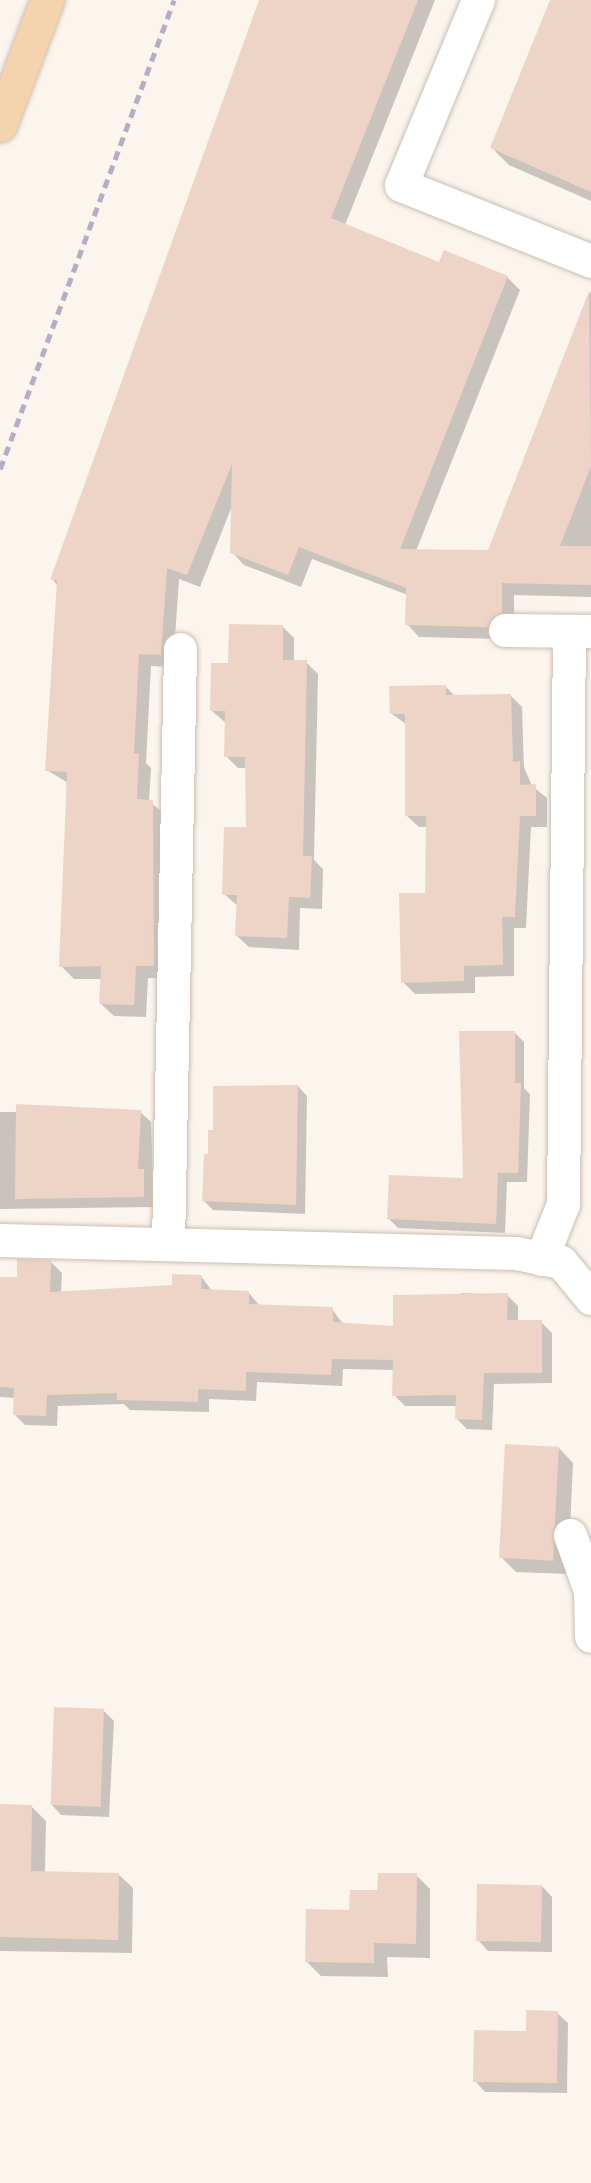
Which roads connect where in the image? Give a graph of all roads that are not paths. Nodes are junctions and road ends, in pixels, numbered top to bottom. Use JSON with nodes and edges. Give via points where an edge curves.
{"nodes":[{"id":1,"x":47,"y":0,"type":"edge"},
{"id":2,"x":478,"y":0,"type":"edge"},
{"id":3,"x":0,"y":125,"type":"edge"},
{"id":4,"x":591,"y":261,"type":"edge"},
{"id":5,"x":505,"y":630,"type":"dead end"},
{"id":6,"x":580,"y":631,"type":"edge"},
{"id":7,"x":180,"y":649,"type":"dead end"},
{"id":8,"x":0,"y":1240,"type":"edge"},
{"id":9,"x":168,"y":1244,"type":"junction"},
{"id":10,"x":541,"y":1258,"type":"junction"},
{"id":11,"x":591,"y":1298,"type":"edge"},
{"id":12,"x":570,"y":1535,"type":"dead end"},
{"id":13,"x":591,"y":1636,"type":"edge"}],
"edges":[{"from":1,"to":3,"type":"main road"},
{"from":2,"to":4,"type":"street","via":[[401,185]]},
{"from":5,"to":6,"type":"street"},
{"from":6,"to":10,"type":"street","via":[[562,1204]]},
{"from":7,"to":9,"type":"street"},
{"from":8,"to":9,"type":"street"},
{"from":9,"to":10,"type":"street"},
{"from":10,"to":11,"type":"street","via":[[561,1263]]},
{"from":12,"to":13,"type":"street","via":[[590,1591]]}]}
